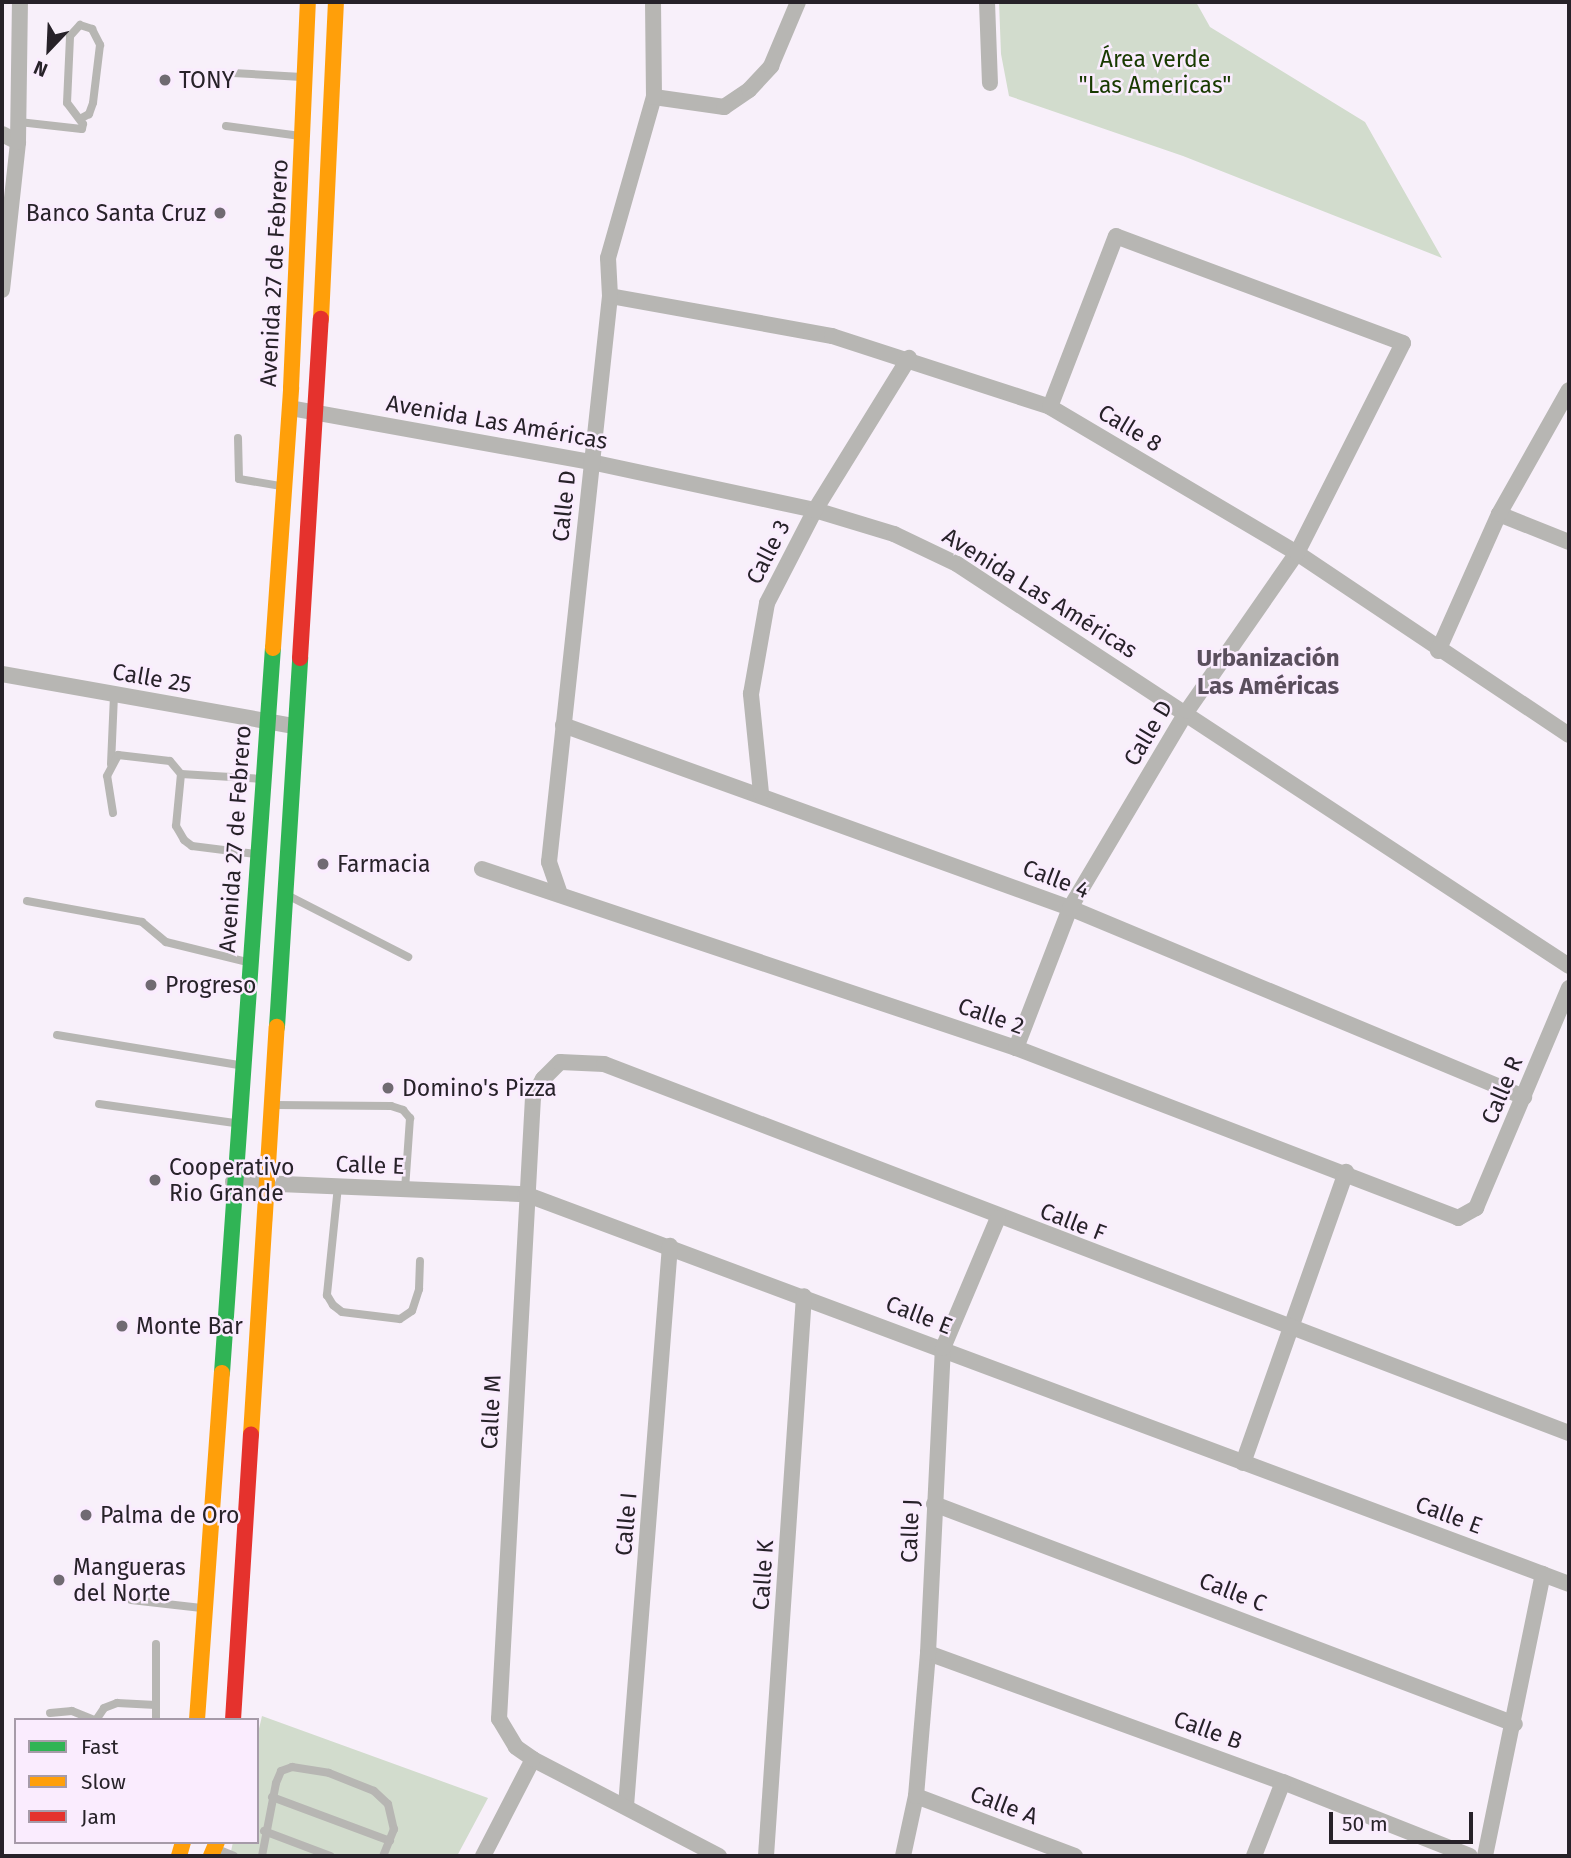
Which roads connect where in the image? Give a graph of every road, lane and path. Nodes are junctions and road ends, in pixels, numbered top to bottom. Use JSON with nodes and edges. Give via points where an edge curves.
{"nodes":[{"id":1,"x":20,"y":2,"type":"edge"},
{"id":2,"x":308,"y":2,"type":"edge"},
{"id":3,"x":336,"y":2,"type":"edge"},
{"id":4,"x":653,"y":2,"type":"edge"},
{"id":5,"x":798,"y":2,"type":"edge"},
{"id":6,"x":987,"y":2,"type":"edge"},
{"id":7,"x":233,"y":73,"type":"dead end"},
{"id":8,"x":305,"y":78,"type":"junction"},
{"id":9,"x":990,"y":83,"type":"dead end"},
{"id":10,"x":654,"y":97,"type":"junction"},
{"id":11,"x":80,"y":119,"type":"junction"},
{"id":12,"x":19,"y":121,"type":"junction"},
{"id":13,"x":226,"y":126,"type":"dead end"},
{"id":14,"x":2,"y":134,"type":"edge"},
{"id":15,"x":303,"y":136,"type":"junction"},
{"id":16,"x":18,"y":142,"type":"junction"},
{"id":17,"x":2,"y":290,"type":"edge"},
{"id":18,"x":610,"y":296,"type":"junction"},
{"id":19,"x":909,"y":358,"type":"junction"},
{"id":20,"x":1569,"y":390,"type":"edge"},
{"id":21,"x":1050,"y":407,"type":"junction"},
{"id":22,"x":290,"y":408,"type":"junction"},
{"id":23,"x":316,"y":413,"type":"junction"},
{"id":24,"x":239,"y":438,"type":"dead end"},
{"id":25,"x":592,"y":462,"type":"junction"},
{"id":26,"x":284,"y":486,"type":"junction"},
{"id":27,"x":815,"y":510,"type":"junction"},
{"id":28,"x":1499,"y":514,"type":"junction"},
{"id":29,"x":1569,"y":542,"type":"edge"},
{"id":30,"x":1297,"y":553,"type":"junction"},
{"id":31,"x":1438,"y":651,"type":"junction"},
{"id":32,"x":2,"y":674,"type":"edge"},
{"id":33,"x":114,"y":694,"type":"junction"},
{"id":34,"x":1187,"y":711,"type":"junction"},
{"id":35,"x":266,"y":722,"type":"junction"},
{"id":36,"x":564,"y":725,"type":"junction"},
{"id":37,"x":295,"y":726,"type":"junction"},
{"id":38,"x":1569,"y":735,"type":"edge"},
{"id":39,"x":111,"y":764,"type":"junction"},
{"id":40,"x":181,"y":774,"type":"junction"},
{"id":41,"x":264,"y":779,"type":"junction"},
{"id":42,"x":761,"y":793,"type":"junction"},
{"id":43,"x":113,"y":813,"type":"dead end"},
{"id":44,"x":258,"y":854,"type":"junction"},
{"id":45,"x":482,"y":869,"type":"dead end"},
{"id":46,"x":284,"y":893,"type":"junction"},
{"id":47,"x":560,"y":894,"type":"junction"},
{"id":48,"x":27,"y":901,"type":"dead end"},
{"id":49,"x":1070,"y":908,"type":"junction"},
{"id":50,"x":408,"y":957,"type":"dead end"},
{"id":51,"x":250,"y":963,"type":"junction"},
{"id":52,"x":1569,"y":966,"type":"edge"},
{"id":53,"x":1569,"y":988,"type":"edge"},
{"id":54,"x":57,"y":1035,"type":"dead end"},
{"id":55,"x":1016,"y":1048,"type":"junction"},
{"id":56,"x":560,"y":1062,"type":"joint"},
{"id":57,"x":242,"y":1065,"type":"junction"},
{"id":58,"x":1524,"y":1097,"type":"junction"},
{"id":59,"x":99,"y":1104,"type":"dead end"},
{"id":60,"x":269,"y":1105,"type":"junction"},
{"id":61,"x":237,"y":1123,"type":"junction"},
{"id":62,"x":1346,"y":1172,"type":"junction"},
{"id":63,"x":233,"y":1182,"type":"junction"},
{"id":64,"x":264,"y":1183,"type":"junction"},
{"id":65,"x":338,"y":1186,"type":"junction"},
{"id":66,"x":405,"y":1189,"type":"junction"},
{"id":67,"x":525,"y":1194,"type":"junction"},
{"id":68,"x":1476,"y":1208,"type":"joint"},
{"id":69,"x":998,"y":1217,"type":"junction"},
{"id":70,"x":670,"y":1246,"type":"junction"},
{"id":71,"x":420,"y":1261,"type":"dead end"},
{"id":72,"x":804,"y":1296,"type":"junction"},
{"id":73,"x":1290,"y":1328,"type":"junction"},
{"id":74,"x":943,"y":1349,"type":"junction"},
{"id":75,"x":1569,"y":1433,"type":"edge"},
{"id":76,"x":1244,"y":1464,"type":"junction"},
{"id":77,"x":934,"y":1504,"type":"junction"},
{"id":78,"x":1543,"y":1574,"type":"junction"},
{"id":79,"x":1569,"y":1584,"type":"edge"},
{"id":80,"x":131,"y":1600,"type":"dead end"},
{"id":81,"x":202,"y":1608,"type":"junction"},
{"id":82,"x":156,"y":1644,"type":"dead end"},
{"id":83,"x":928,"y":1653,"type":"junction"},
{"id":84,"x":156,"y":1705,"type":"junction"},
{"id":85,"x":50,"y":1713,"type":"dead end"},
{"id":86,"x":90,"y":1718,"type":"edge"},
{"id":87,"x":97,"y":1718,"type":"edge"},
{"id":88,"x":156,"y":1718,"type":"edge"},
{"id":89,"x":197,"y":1718,"type":"edge"},
{"id":90,"x":233,"y":1718,"type":"edge"},
{"id":91,"x":1515,"y":1724,"type":"junction"},
{"id":92,"x":533,"y":1759,"type":"junction"},
{"id":93,"x":1283,"y":1782,"type":"junction"},
{"id":94,"x":916,"y":1796,"type":"junction"},
{"id":95,"x":272,"y":1797,"type":"junction"},
{"id":96,"x":626,"y":1806,"type":"junction"},
{"id":97,"x":264,"y":1830,"type":"junction"},
{"id":98,"x":390,"y":1841,"type":"junction"},
{"id":99,"x":214,"y":1849,"type":"edge"},
{"id":100,"x":234,"y":1856,"type":"edge"},
{"id":101,"x":262,"y":1856,"type":"edge"},
{"id":102,"x":330,"y":1856,"type":"edge"},
{"id":103,"x":383,"y":1856,"type":"edge"},
{"id":104,"x":483,"y":1856,"type":"edge"},
{"id":105,"x":719,"y":1856,"type":"edge"},
{"id":106,"x":766,"y":1856,"type":"edge"},
{"id":107,"x":903,"y":1856,"type":"edge"},
{"id":108,"x":1075,"y":1856,"type":"edge"},
{"id":109,"x":1254,"y":1856,"type":"edge"},
{"id":110,"x":1470,"y":1856,"type":"edge"},
{"id":111,"x":1485,"y":1856,"type":"edge"}],
"edges":[{"from":1,"to":12,"type":"street"},
{"from":2,"to":8,"type":"main road","name":"Avenida 27 de Febrero"},
{"from":3,"to":23,"type":"main road"},
{"from":4,"to":10,"type":"street","name":"Calle D"},
{"from":5,"to":10,"type":"street","via":[[771,66],[749,90],[724,107]]},
{"from":6,"to":9,"type":"street"},
{"from":7,"to":8,"type":"lane"},
{"from":8,"to":15,"type":"main road","name":"Avenida 27 de Febrero"},
{"from":10,"to":18,"type":"street","name":"Calle D","via":[[608,258]]},
{"from":11,"to":11,"type":"lane","via":[[67,103],[70,36],[80,26],[92,29],[100,45],[93,103],[89,114]]},
{"from":11,"to":12,"type":"lane","via":[[82,129],[76,131]]},
{"from":12,"to":16,"type":"street"},
{"from":13,"to":15,"type":"lane"},
{"from":14,"to":16,"type":"street"},
{"from":15,"to":22,"type":"main road","name":"Avenida 27 de Febrero"},
{"from":16,"to":17,"type":"street"},
{"from":18,"to":19,"type":"street","name":"Calle 8","via":[[832,336]]},
{"from":18,"to":25,"type":"street","name":"Calle D"},
{"from":19,"to":21,"type":"street","name":"Calle 8"},
{"from":19,"to":27,"type":"street","name":"Calle 3"},
{"from":20,"to":28,"type":"street"},
{"from":21,"to":30,"type":"street","name":"Calle 8"},
{"from":21,"to":30,"type":"street","name":"Calle D","via":[[1116,236],[1403,343]]},
{"from":22,"to":23,"type":"street","name":"Avenida Las Américas"},
{"from":22,"to":26,"type":"main road","name":"Avenida 27 de Febrero"},
{"from":23,"to":25,"type":"street","name":"Avenida Las Américas"},
{"from":23,"to":37,"type":"main road"},
{"from":24,"to":26,"type":"lane","via":[[239,479]]},
{"from":25,"to":27,"type":"street","name":"Avenida Las Américas"},
{"from":25,"to":36,"type":"street","name":"Calle D"},
{"from":26,"to":35,"type":"main road","name":"Avenida 27 de Febrero"},
{"from":27,"to":34,"type":"street","name":"Avenida Las Américas","via":[[894,534],[957,564]]},
{"from":27,"to":42,"type":"street","name":"Calle 3","via":[[767,603],[751,694]]},
{"from":28,"to":29,"type":"street"},
{"from":28,"to":31,"type":"street"},
{"from":30,"to":31,"type":"street","name":"Calle 8"},
{"from":30,"to":34,"type":"street","name":"Calle D"},
{"from":31,"to":38,"type":"street","name":"Calle 8"},
{"from":32,"to":33,"type":"street","name":"Calle 25"},
{"from":33,"to":35,"type":"street","name":"Calle 25"},
{"from":33,"to":39,"type":"lane"},
{"from":34,"to":49,"type":"street","name":"Calle D"},
{"from":34,"to":52,"type":"street","name":"Avenida Las Américas"},
{"from":35,"to":37,"type":"street","name":"Calle 25"},
{"from":35,"to":41,"type":"main road","name":"Avenida 27 de Febrero"},
{"from":36,"to":42,"type":"street","name":"Calle 4"},
{"from":36,"to":47,"type":"street","name":"Calle D","via":[[549,862]]},
{"from":37,"to":46,"type":"main road"},
{"from":39,"to":40,"type":"lane","via":[[118,755],[149,757],[170,761]]},
{"from":39,"to":43,"type":"lane","via":[[107,776]]},
{"from":40,"to":41,"type":"lane"},
{"from":40,"to":44,"type":"lane","via":[[176,827],[184,840],[192,846]]},
{"from":41,"to":44,"type":"main road","name":"Avenida 27 de Febrero"},
{"from":42,"to":49,"type":"street","name":"Calle 4"},
{"from":44,"to":51,"type":"main road","name":"Avenida 27 de Febrero"},
{"from":45,"to":47,"type":"street","name":"Calle 2"},
{"from":46,"to":50,"type":"lane"},
{"from":46,"to":60,"type":"main road"},
{"from":47,"to":55,"type":"street","name":"Calle 2"},
{"from":48,"to":51,"type":"lane","via":[[142,922],[166,942]]},
{"from":49,"to":55,"type":"street","name":"Calle D"},
{"from":49,"to":58,"type":"street","name":"Calle 4"},
{"from":51,"to":57,"type":"main road","name":"Avenida 27 de Febrero"},
{"from":53,"to":58,"type":"street","name":"Calle R"},
{"from":54,"to":57,"type":"lane"},
{"from":55,"to":62,"type":"street","name":"Calle 2"},
{"from":56,"to":67,"type":"street","name":"Calle M","via":[[533,1097]]},
{"from":56,"to":69,"type":"street","name":"Calle F","via":[[604,1064]]},
{"from":57,"to":61,"type":"main road","name":"Avenida 27 de Febrero"},
{"from":58,"to":68,"type":"street","name":"Calle R"},
{"from":59,"to":61,"type":"lane"},
{"from":60,"to":64,"type":"main road"},
{"from":60,"to":66,"type":"lane","via":[[391,1106],[403,1110],[410,1118]]},
{"from":61,"to":63,"type":"main road","name":"Avenida 27 de Febrero"},
{"from":62,"to":68,"type":"street","name":"Calle 2","via":[[1458,1218]]},
{"from":62,"to":73,"type":"street"},
{"from":63,"to":64,"type":"street","name":"Calle E"},
{"from":63,"to":81,"type":"main road","name":"Avenida 27 de Febrero"},
{"from":64,"to":65,"type":"street","name":"Calle E"},
{"from":64,"to":90,"type":"main road"},
{"from":65,"to":66,"type":"street","name":"Calle E"},
{"from":65,"to":71,"type":"lane","via":[[327,1294],[334,1306],[342,1312],[400,1319],[412,1311]]},
{"from":66,"to":67,"type":"street","name":"Calle E"},
{"from":67,"to":70,"type":"street","name":"Calle E"},
{"from":67,"to":92,"type":"street","name":"Calle M","via":[[499,1719],[516,1747]]},
{"from":69,"to":73,"type":"street","name":"Calle F"},
{"from":69,"to":74,"type":"street","name":"Calle J"},
{"from":70,"to":72,"type":"street","name":"Calle E"},
{"from":70,"to":96,"type":"street","name":"Calle I"},
{"from":72,"to":74,"type":"street","name":"Calle E"},
{"from":72,"to":106,"type":"street","name":"Calle K"},
{"from":73,"to":75,"type":"street","name":"Calle F"},
{"from":73,"to":76,"type":"street"},
{"from":74,"to":76,"type":"street","name":"Calle E"},
{"from":74,"to":77,"type":"street","name":"Calle J"},
{"from":76,"to":78,"type":"street","name":"Calle E"},
{"from":77,"to":83,"type":"street","name":"Calle J"},
{"from":77,"to":91,"type":"street","name":"Calle C"},
{"from":78,"to":79,"type":"street","name":"Calle E"},
{"from":78,"to":91,"type":"street"},
{"from":80,"to":81,"type":"lane"},
{"from":81,"to":89,"type":"main road","name":"Avenida 27 de Febrero"},
{"from":82,"to":84,"type":"lane"},
{"from":83,"to":93,"type":"street","name":"Calle B"},
{"from":83,"to":94,"type":"street","name":"Calle J"},
{"from":84,"to":87,"type":"lane","via":[[117,1703]]},
{"from":84,"to":88,"type":"lane"},
{"from":85,"to":86,"type":"lane","via":[[72,1711]]},
{"from":91,"to":111,"type":"street"},
{"from":92,"to":96,"type":"street","name":"Calle M"},
{"from":92,"to":104,"type":"street"},
{"from":93,"to":109,"type":"street"},
{"from":93,"to":110,"type":"street","name":"Calle B"},
{"from":94,"to":107,"type":"street","name":"Calle J"},
{"from":94,"to":108,"type":"street","name":"Calle A"},
{"from":95,"to":97,"type":"lane"},
{"from":95,"to":98,"type":"lane"},
{"from":95,"to":98,"type":"lane","via":[[281,1771],[292,1767],[358,1784],[388,1804],[394,1829]]},
{"from":96,"to":105,"type":"street","name":"Calle M"},
{"from":97,"to":101,"type":"lane"},
{"from":97,"to":102,"type":"lane"},
{"from":98,"to":103,"type":"lane"},
{"from":99,"to":100,"type":"lane"}]}
